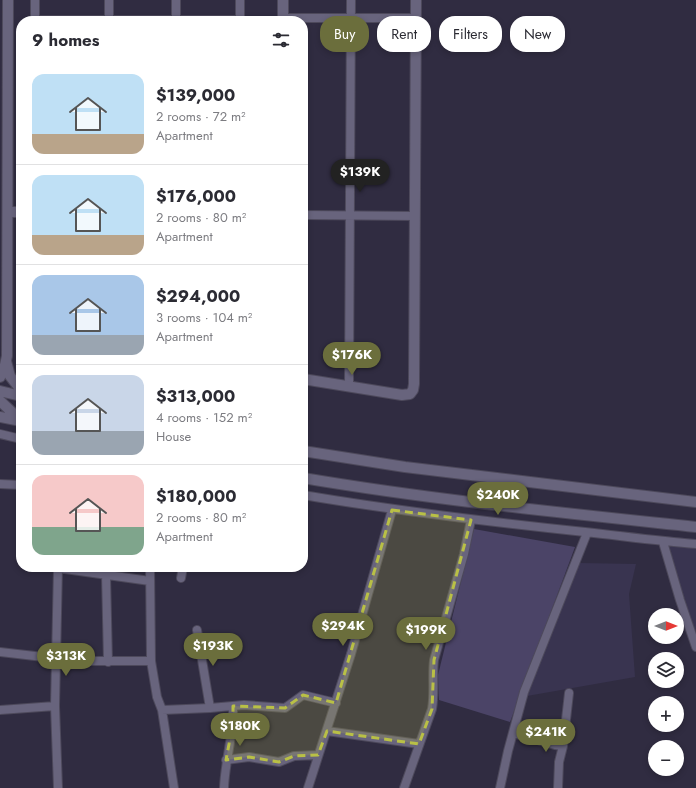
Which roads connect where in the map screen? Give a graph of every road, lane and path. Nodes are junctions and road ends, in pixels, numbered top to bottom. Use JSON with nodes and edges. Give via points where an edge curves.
{"nodes":[{"id":1,"x":8,"y":0,"type":"edge"},
{"id":2,"x":35,"y":0,"type":"edge"},
{"id":3,"x":109,"y":0,"type":"edge"},
{"id":4,"x":176,"y":0,"type":"edge"},
{"id":5,"x":240,"y":0,"type":"edge"},
{"id":6,"x":283,"y":0,"type":"edge"},
{"id":7,"x":351,"y":0,"type":"edge"},
{"id":8,"x":416,"y":0,"type":"edge"},
{"id":9,"x":35,"y":16,"type":"edge"},
{"id":10,"x":109,"y":16,"type":"edge"},
{"id":11,"x":176,"y":16,"type":"edge"},
{"id":12,"x":240,"y":16,"type":"edge"},
{"id":13,"x":283,"y":16,"type":"edge"},
{"id":14,"x":351,"y":16,"type":"edge"},
{"id":15,"x":416,"y":16,"type":"edge"},
{"id":16,"x":320,"y":18,"type":"edge"},
{"id":17,"x":308,"y":19,"type":"edge"},
{"id":18,"x":351,"y":52,"type":"edge"},
{"id":19,"x":416,"y":52,"type":"edge"},
{"id":20,"x":8,"y":212,"type":"junction"},
{"id":21,"x":16,"y":212,"type":"edge"},
{"id":22,"x":308,"y":216,"type":"edge"},
{"id":23,"x":350,"y":216,"type":"junction"},
{"id":24,"x":415,"y":216,"type":"junction"},
{"id":25,"x":4,"y":349,"type":"edge"},
{"id":26,"x":0,"y":377,"type":"edge"},
{"id":27,"x":308,"y":380,"type":"edge"},
{"id":28,"x":16,"y":384,"type":"edge"},
{"id":29,"x":349,"y":387,"type":"junction"},
{"id":30,"x":0,"y":391,"type":"edge"},
{"id":31,"x":16,"y":395,"type":"edge"},
{"id":32,"x":0,"y":401,"type":"edge"},
{"id":33,"x":16,"y":415,"type":"edge"},
{"id":34,"x":0,"y":417,"type":"edge"},
{"id":35,"x":16,"y":421,"type":"edge"},
{"id":36,"x":0,"y":434,"type":"edge"},
{"id":37,"x":16,"y":438,"type":"edge"},
{"id":38,"x":308,"y":452,"type":"edge"},
{"id":39,"x":308,"y":479,"type":"edge"},
{"id":40,"x":0,"y":484,"type":"edge"},
{"id":41,"x":16,"y":486,"type":"edge"},
{"id":42,"x":308,"y":496,"type":"edge"},
{"id":43,"x":696,"y":502,"type":"edge"},
{"id":44,"x":392,"y":510,"type":"junction"},
{"id":45,"x":472,"y":520,"type":"junction"},
{"id":46,"x":696,"y":527,"type":"edge"},
{"id":47,"x":587,"y":533,"type":"junction"},
{"id":48,"x":663,"y":542,"type":"junction"},
{"id":49,"x":696,"y":544,"type":"edge"},
{"id":50,"x":58,"y":572,"type":"edge"},
{"id":51,"x":88,"y":572,"type":"edge"},
{"id":52,"x":150,"y":572,"type":"edge"},
{"id":53,"x":182,"y":572,"type":"edge"},
{"id":54,"x":106,"y":575,"type":"junction"},
{"id":55,"x":181,"y":578,"type":"dead end"},
{"id":56,"x":150,"y":581,"type":"junction"},
{"id":57,"x":196,"y":630,"type":"dead end"},
{"id":58,"x":696,"y":647,"type":"edge"},
{"id":59,"x":0,"y":652,"type":"edge"},
{"id":60,"x":56,"y":658,"type":"junction"},
{"id":61,"x":150,"y":661,"type":"junction"},
{"id":62,"x":108,"y":662,"type":"junction"},
{"id":63,"x":569,"y":693,"type":"dead end"},
{"id":64,"x":336,"y":703,"type":"junction"},
{"id":65,"x":55,"y":706,"type":"junction"},
{"id":66,"x":233,"y":706,"type":"junction"},
{"id":67,"x":210,"y":708,"type":"junction"},
{"id":68,"x":0,"y":710,"type":"edge"},
{"id":69,"x":162,"y":710,"type":"junction"},
{"id":70,"x":327,"y":732,"type":"junction"},
{"id":71,"x":513,"y":733,"type":"junction"},
{"id":72,"x":419,"y":744,"type":"junction"},
{"id":73,"x":563,"y":746,"type":"junction"},
{"id":74,"x":318,"y":755,"type":"junction"},
{"id":75,"x":226,"y":760,"type":"junction"},
{"id":76,"x":58,"y":788,"type":"edge"},
{"id":77,"x":174,"y":788,"type":"edge"},
{"id":78,"x":224,"y":788,"type":"edge"},
{"id":79,"x":308,"y":788,"type":"edge"},
{"id":80,"x":404,"y":788,"type":"edge"},
{"id":81,"x":500,"y":788,"type":"edge"},
{"id":82,"x":558,"y":788,"type":"edge"}],
"edges":[{"from":1,"to":20,"type":"street"},
{"from":2,"to":9,"type":"street"},
{"from":3,"to":10,"type":"street"},
{"from":4,"to":11,"type":"street"},
{"from":5,"to":12,"type":"street"},
{"from":6,"to":13,"type":"street"},
{"from":7,"to":14,"type":"street"},
{"from":8,"to":15,"type":"street"},
{"from":16,"to":17,"type":"street"},
{"from":18,"to":23,"type":"street"},
{"from":19,"to":24,"type":"street"},
{"from":20,"to":21,"type":"street"},
{"from":20,"to":25,"type":"street"},
{"from":22,"to":23,"type":"street"},
{"from":23,"to":24,"type":"street"},
{"from":23,"to":29,"type":"street"},
{"from":24,"to":29,"type":"street","via":[[413,390],[408,395],[402,395]]},
{"from":25,"to":26,"type":"street","via":[[5,365]]},
{"from":25,"to":28,"type":"street","via":[[10,376]]},
{"from":27,"to":29,"type":"street"},
{"from":30,"to":31,"type":"street"},
{"from":32,"to":33,"type":"street"},
{"from":34,"to":35,"type":"street"},
{"from":36,"to":37,"type":"street"},
{"from":38,"to":43,"type":"street","via":[[405,467]]},
{"from":39,"to":46,"type":"street","via":[[484,504]]},
{"from":40,"to":41,"type":"street"},
{"from":42,"to":44,"type":"street"},
{"from":44,"to":45,"type":"street"},
{"from":44,"to":64,"type":"street"},
{"from":45,"to":47,"type":"street"},
{"from":45,"to":72,"type":"street","via":[[434,660],[434,698]]},
{"from":47,"to":48,"type":"street"},
{"from":47,"to":71,"type":"street","via":[[524,692]]},
{"from":48,"to":49,"type":"street"},
{"from":48,"to":58,"type":"street"},
{"from":50,"to":60,"type":"street"},
{"from":51,"to":54,"type":"street"},
{"from":52,"to":56,"type":"street"},
{"from":53,"to":55,"type":"street"},
{"from":54,"to":56,"type":"street"},
{"from":54,"to":62,"type":"street"},
{"from":56,"to":61,"type":"street"},
{"from":57,"to":67,"type":"street"},
{"from":59,"to":60,"type":"street"},
{"from":60,"to":62,"type":"street"},
{"from":60,"to":65,"type":"street"},
{"from":61,"to":62,"type":"street"},
{"from":61,"to":69,"type":"street"},
{"from":63,"to":73,"type":"street"},
{"from":64,"to":66,"type":"street","via":[[303,695],[284,708],[252,704]]},
{"from":64,"to":70,"type":"street"},
{"from":65,"to":68,"type":"street"},
{"from":65,"to":76,"type":"street"},
{"from":66,"to":67,"type":"street"},
{"from":66,"to":75,"type":"street","via":[[233,723]]},
{"from":67,"to":69,"type":"street"},
{"from":69,"to":77,"type":"street"},
{"from":70,"to":72,"type":"street"},
{"from":70,"to":74,"type":"street"},
{"from":71,"to":73,"type":"street"},
{"from":71,"to":81,"type":"street"},
{"from":72,"to":80,"type":"street"},
{"from":73,"to":82,"type":"street","via":[[559,762]]},
{"from":74,"to":75,"type":"street","via":[[294,756],[280,762],[249,757]]},
{"from":74,"to":79,"type":"street"},
{"from":75,"to":78,"type":"street"}]}
